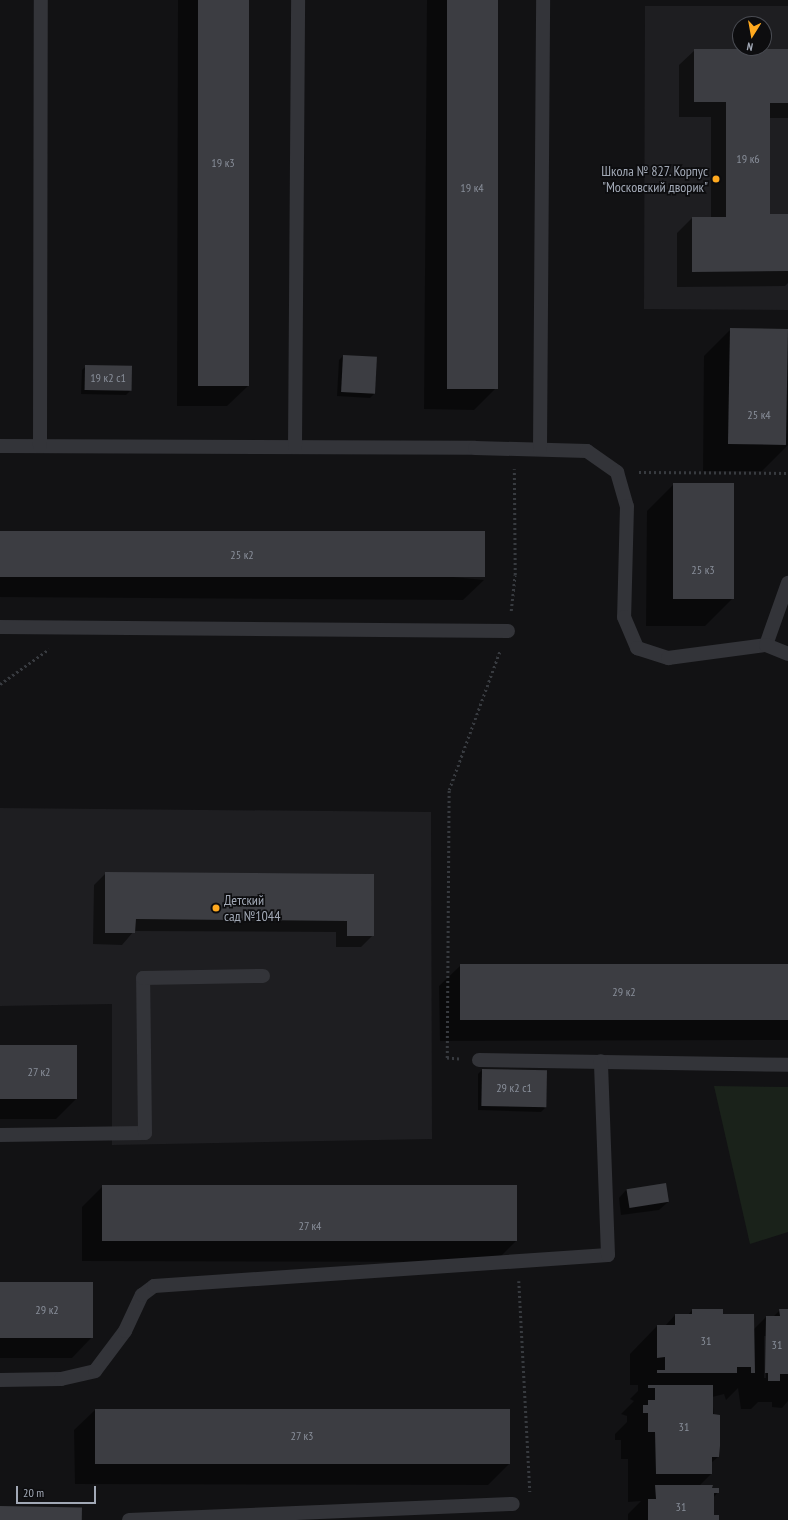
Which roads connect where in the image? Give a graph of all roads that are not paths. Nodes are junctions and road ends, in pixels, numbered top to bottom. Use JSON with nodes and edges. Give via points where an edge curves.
{"nodes":[{"id":1,"x":41,"y":0,"type":"edge"},
{"id":2,"x":298,"y":0,"type":"edge"},
{"id":3,"x":543,"y":0,"type":"edge"},
{"id":4,"x":0,"y":446,"type":"edge"},
{"id":5,"x":40,"y":446,"type":"junction"},
{"id":6,"x":295,"y":447,"type":"junction"},
{"id":7,"x":540,"y":449,"type":"junction"},
{"id":8,"x":788,"y":583,"type":"edge"},
{"id":9,"x":0,"y":627,"type":"edge"},
{"id":10,"x":508,"y":631,"type":"road end"},
{"id":11,"x":766,"y":646,"type":"junction"},
{"id":12,"x":788,"y":654,"type":"edge"},
{"id":13,"x":262,"y":976,"type":"dead end"},
{"id":14,"x":478,"y":1060,"type":"road end"},
{"id":15,"x":601,"y":1061,"type":"junction"},
{"id":16,"x":788,"y":1065,"type":"edge"},
{"id":17,"x":0,"y":1135,"type":"edge"},
{"id":18,"x":0,"y":1380,"type":"edge"},
{"id":19,"x":513,"y":1504,"type":"dead end"},
{"id":20,"x":129,"y":1520,"type":"edge"}],
"edges":[{"from":1,"to":5,"type":"lane"},
{"from":2,"to":6,"type":"lane"},
{"from":3,"to":7,"type":"lane"},
{"from":4,"to":5,"type":"lane"},
{"from":5,"to":6,"type":"lane"},
{"from":6,"to":7,"type":"lane"},
{"from":7,"to":11,"type":"lane","via":[[587,451],[617,472],[627,506],[624,618],[637,648],[668,658]]},
{"from":8,"to":11,"type":"lane"},
{"from":9,"to":10,"type":"lane"},
{"from":11,"to":12,"type":"lane"},
{"from":13,"to":17,"type":"lane","via":[[143,978],[145,1133]]},
{"from":14,"to":15,"type":"lane"},
{"from":15,"to":16,"type":"lane"},
{"from":15,"to":18,"type":"lane","via":[[608,1255],[154,1286],[142,1295],[125,1331],[95,1371],[61,1380]]},
{"from":19,"to":20,"type":"lane"}]}
